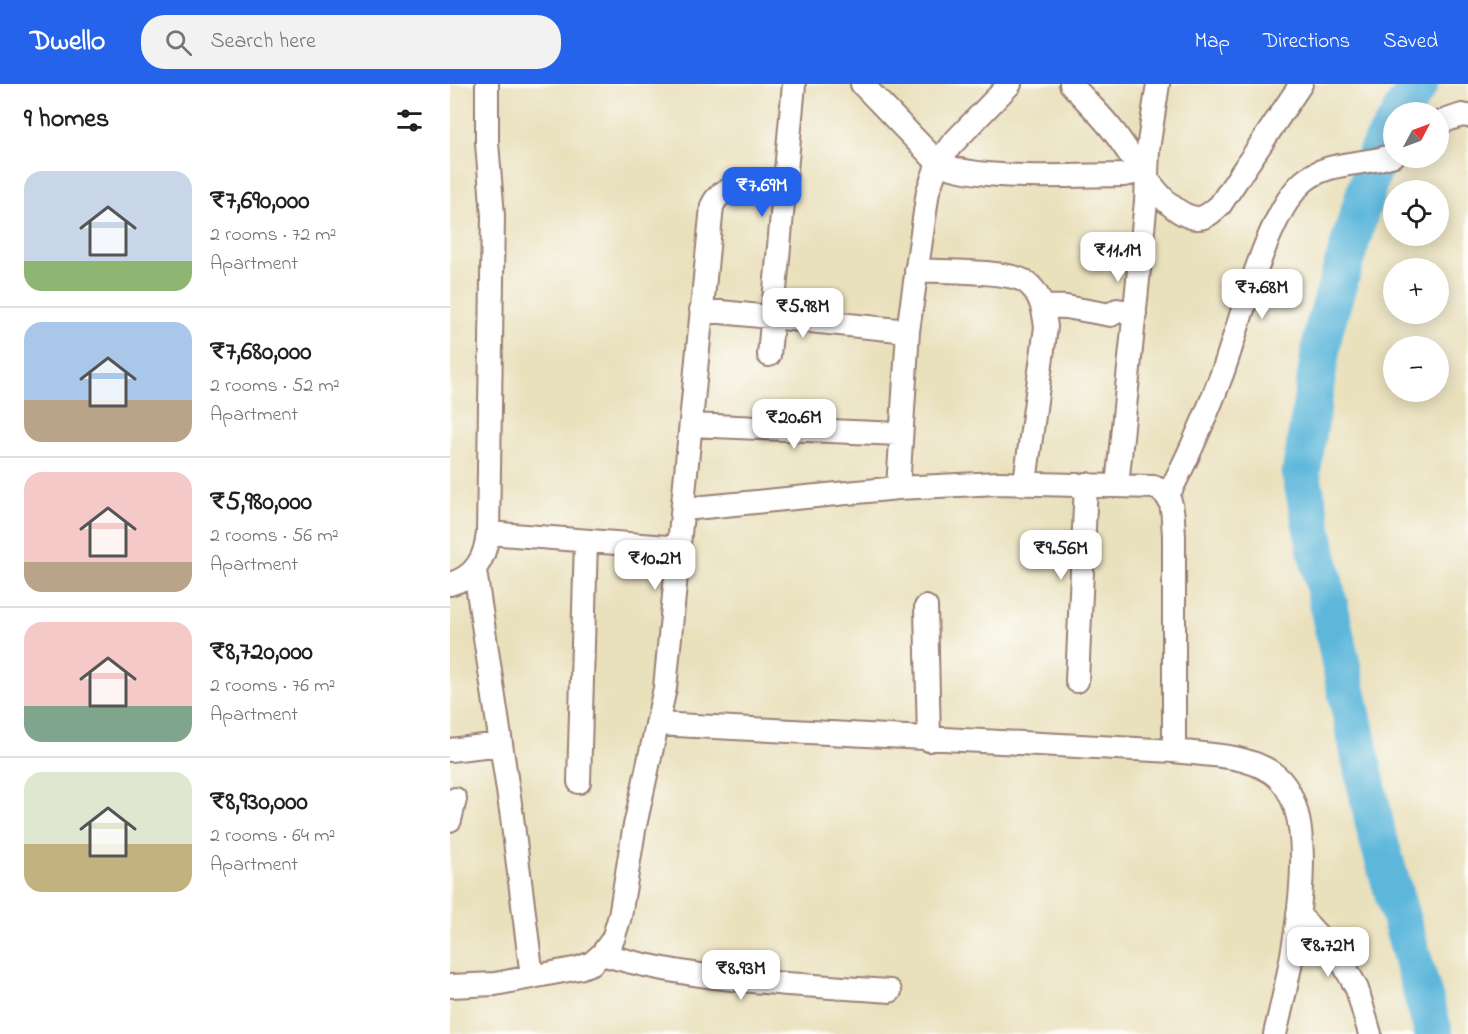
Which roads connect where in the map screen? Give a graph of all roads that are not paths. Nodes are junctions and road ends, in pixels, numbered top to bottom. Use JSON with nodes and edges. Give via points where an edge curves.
{"nodes":[{"id":1,"x":487,"y":84,"type":"edge"},
{"id":2,"x":794,"y":84,"type":"edge"},
{"id":3,"x":862,"y":84,"type":"edge"},
{"id":4,"x":1010,"y":84,"type":"edge"},
{"id":5,"x":1071,"y":84,"type":"edge"},
{"id":6,"x":1158,"y":84,"type":"edge"},
{"id":7,"x":1301,"y":84,"type":"edge"},
{"id":8,"x":1468,"y":116,"type":"edge"},
{"id":9,"x":1449,"y":118,"type":"edge"},
{"id":10,"x":1383,"y":158,"type":"edge"},
{"id":11,"x":938,"y":163,"type":"junction"},
{"id":12,"x":1144,"y":176,"type":"junction"},
{"id":13,"x":784,"y":188,"type":"junction"},
{"id":14,"x":916,"y":270,"type":"junction"},
{"id":15,"x":1043,"y":306,"type":"junction"},
{"id":16,"x":701,"y":309,"type":"junction"},
{"id":17,"x":1135,"y":314,"type":"junction"},
{"id":18,"x":773,"y":315,"type":"junction"},
{"id":19,"x":908,"y":332,"type":"junction"},
{"id":20,"x":769,"y":355,"type":"dead end"},
{"id":21,"x":691,"y":425,"type":"junction"},
{"id":22,"x":899,"y":434,"type":"junction"},
{"id":23,"x":1025,"y":482,"type":"junction"},
{"id":24,"x":1086,"y":484,"type":"junction"},
{"id":25,"x":1117,"y":486,"type":"junction"},
{"id":26,"x":897,"y":488,"type":"junction"},
{"id":27,"x":1168,"y":495,"type":"junction"},
{"id":28,"x":684,"y":509,"type":"junction"},
{"id":29,"x":488,"y":533,"type":"junction"},
{"id":30,"x":586,"y":541,"type":"junction"},
{"id":31,"x":680,"y":548,"type":"junction"},
{"id":32,"x":474,"y":571,"type":"junction"},
{"id":33,"x":450,"y":584,"type":"edge"},
{"id":34,"x":926,"y":607,"type":"dead end"},
{"id":35,"x":1077,"y":681,"type":"dead end"},
{"id":36,"x":657,"y":724,"type":"junction"},
{"id":37,"x":929,"y":740,"type":"junction"},
{"id":38,"x":501,"y":744,"type":"junction"},
{"id":39,"x":450,"y":750,"type":"edge"},
{"id":40,"x":1174,"y":751,"type":"junction"},
{"id":41,"x":579,"y":782,"type":"dead end"},
{"id":42,"x":1298,"y":914,"type":"junction"},
{"id":43,"x":602,"y":954,"type":"junction"},
{"id":44,"x":532,"y":977,"type":"junction"},
{"id":45,"x":450,"y":986,"type":"edge"},
{"id":46,"x":890,"y":991,"type":"dead end"},
{"id":47,"x":1275,"y":1034,"type":"edge"},
{"id":48,"x":1370,"y":1034,"type":"edge"}],
"edges":[{"from":1,"to":29,"type":"street","via":[[493,216]]},
{"from":2,"to":13,"type":"street"},
{"from":3,"to":11,"type":"street"},
{"from":4,"to":11,"type":"street"},
{"from":5,"to":12,"type":"street","via":[[1113,130]]},
{"from":6,"to":12,"type":"street"},
{"from":7,"to":12,"type":"street","via":[[1220,205],[1205,217],[1184,213]]},
{"from":8,"to":9,"type":"street"},
{"from":10,"to":27,"type":"street","via":[[1320,172],[1291,197],[1270,234],[1214,395],[1190,455]]},
{"from":11,"to":12,"type":"street","via":[[976,174]]},
{"from":11,"to":14,"type":"street","via":[[928,192]]},
{"from":12,"to":17,"type":"street"},
{"from":13,"to":16,"type":"street","via":[[727,189],[716,196],[709,219]]},
{"from":13,"to":18,"type":"street"},
{"from":14,"to":15,"type":"street","via":[[1008,276],[1025,282]]},
{"from":14,"to":19,"type":"street"},
{"from":15,"to":17,"type":"street","via":[[1066,306],[1111,315],[1117,310]]},
{"from":15,"to":23,"type":"street","via":[[1046,327]]},
{"from":16,"to":18,"type":"street"},
{"from":16,"to":21,"type":"street"},
{"from":17,"to":25,"type":"street"},
{"from":18,"to":19,"type":"street"},
{"from":18,"to":20,"type":"street"},
{"from":19,"to":22,"type":"street"},
{"from":21,"to":22,"type":"street"},
{"from":21,"to":28,"type":"street"},
{"from":22,"to":26,"type":"street"},
{"from":23,"to":24,"type":"street"},
{"from":23,"to":26,"type":"street"},
{"from":24,"to":25,"type":"street"},
{"from":24,"to":35,"type":"street"},
{"from":25,"to":27,"type":"street","via":[[1154,487]]},
{"from":26,"to":28,"type":"street"},
{"from":27,"to":40,"type":"street","via":[[1174,535]]},
{"from":28,"to":31,"type":"street"},
{"from":29,"to":30,"type":"street"},
{"from":29,"to":32,"type":"street","via":[[486,552]]},
{"from":30,"to":31,"type":"street"},
{"from":30,"to":41,"type":"street"},
{"from":31,"to":36,"type":"street","via":[[665,688]]},
{"from":32,"to":33,"type":"street","via":[[466,579]]},
{"from":32,"to":38,"type":"street"},
{"from":34,"to":37,"type":"street"},
{"from":36,"to":37,"type":"street"},
{"from":36,"to":43,"type":"street","via":[[620,916],[613,939]]},
{"from":37,"to":40,"type":"street"},
{"from":38,"to":39,"type":"street"},
{"from":38,"to":44,"type":"street"},
{"from":40,"to":42,"type":"street","via":[[1253,762],[1284,783],[1300,824]]},
{"from":42,"to":47,"type":"street","via":[[1292,967]]},
{"from":42,"to":48,"type":"street","via":[[1343,963],[1357,989]]},
{"from":43,"to":44,"type":"street","via":[[579,968]]},
{"from":43,"to":46,"type":"street","via":[[638,965],[730,980]]},
{"from":44,"to":45,"type":"street"}]}
